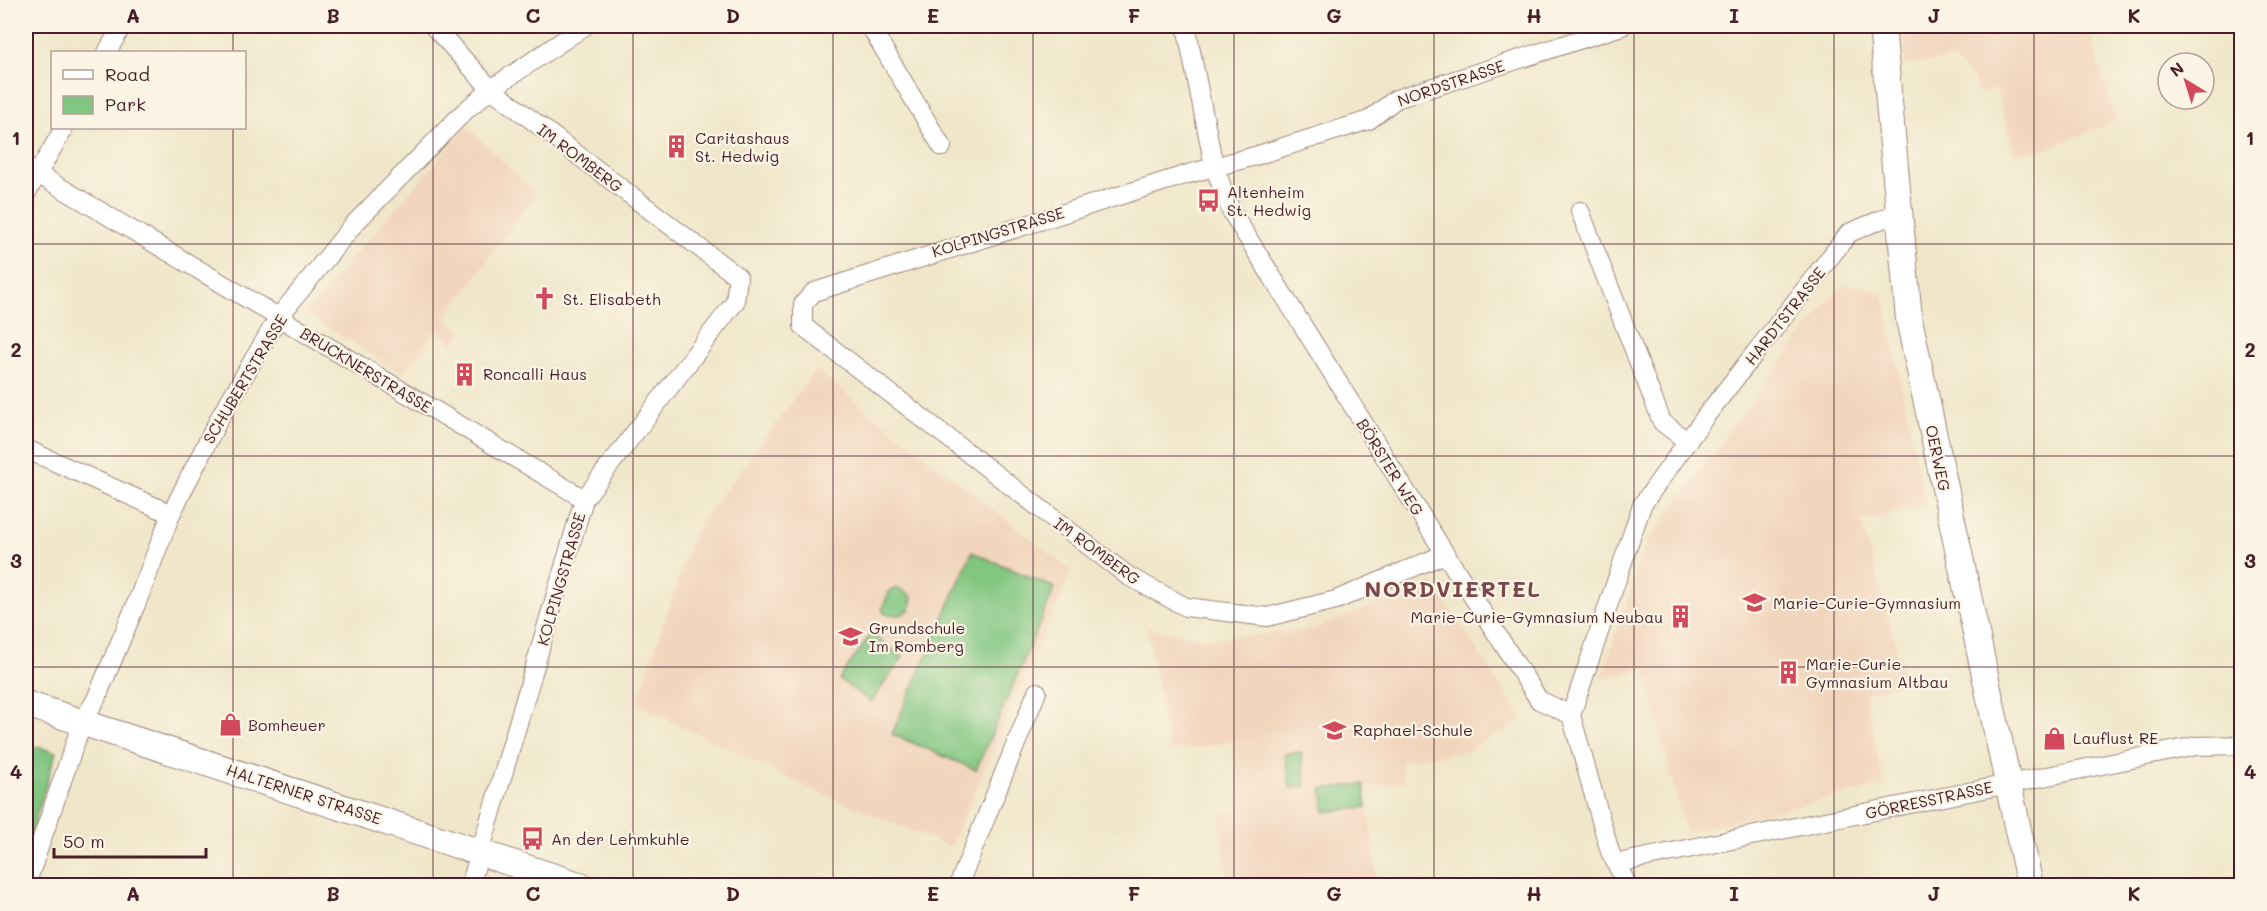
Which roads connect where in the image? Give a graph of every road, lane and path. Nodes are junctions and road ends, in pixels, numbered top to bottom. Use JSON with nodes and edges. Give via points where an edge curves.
{"nodes":[{"id":1,"x":122,"y":26,"type":"edge"},
{"id":2,"x":434,"y":26,"type":"edge"},
{"id":3,"x":585,"y":26,"type":"edge"},
{"id":4,"x":870,"y":26,"type":"edge"},
{"id":5,"x":1186,"y":26,"type":"edge"},
{"id":6,"x":1622,"y":26,"type":"edge"},
{"id":7,"x":1882,"y":26,"type":"edge"},
{"id":8,"x":108,"y":51,"type":"edge"},
{"id":9,"x":491,"y":89,"type":"junction"},
{"id":10,"x":63,"y":129,"type":"edge"},
{"id":11,"x":942,"y":147,"type":"dead end"},
{"id":12,"x":1214,"y":166,"type":"junction"},
{"id":13,"x":31,"y":170,"type":"edge"},
{"id":14,"x":26,"y":194,"type":"edge"},
{"id":15,"x":1580,"y":211,"type":"dead end"},
{"id":16,"x":1899,"y":212,"type":"junction"},
{"id":17,"x":738,"y":277,"type":"joint"},
{"id":18,"x":278,"y":318,"type":"junction"},
{"id":19,"x":802,"y":319,"type":"joint"},
{"id":20,"x":1688,"y":442,"type":"junction"},
{"id":21,"x":26,"y":449,"type":"edge"},
{"id":22,"x":584,"y":499,"type":"junction"},
{"id":23,"x":171,"y":514,"type":"junction"},
{"id":24,"x":1445,"y":554,"type":"junction"},
{"id":25,"x":1037,"y":692,"type":"dead end"},
{"id":26,"x":26,"y":704,"type":"edge"},
{"id":27,"x":1570,"y":715,"type":"junction"},
{"id":28,"x":82,"y":723,"type":"junction"},
{"id":29,"x":2241,"y":750,"type":"edge"},
{"id":30,"x":2009,"y":783,"type":"junction"},
{"id":31,"x":481,"y":853,"type":"junction"},
{"id":32,"x":1618,"y":863,"type":"junction"},
{"id":33,"x":26,"y":885,"type":"edge"},
{"id":34,"x":470,"y":885,"type":"edge"},
{"id":35,"x":582,"y":885,"type":"edge"},
{"id":36,"x":958,"y":885,"type":"edge"},
{"id":37,"x":1628,"y":885,"type":"edge"},
{"id":38,"x":2030,"y":885,"type":"edge"}],
"edges":[{"from":1,"to":8,"type":"street"},
{"from":2,"to":9,"type":"street","name":"IM ROMBERG"},
{"from":3,"to":9,"type":"street","name":"SCHUBERTSTRASSE"},
{"from":4,"to":11,"type":"street"},
{"from":5,"to":12,"type":"street","name":"BÖRSTER WEG"},
{"from":6,"to":12,"type":"street","name":"NORDSTRASSE","via":[[1396,99],[1369,120]]},
{"from":7,"to":16,"type":"main road","name":"OERWEG"},
{"from":9,"to":17,"type":"street","name":"IM ROMBERG"},
{"from":9,"to":18,"type":"street","name":"SCHUBERTSTRASSE","via":[[354,224]]},
{"from":10,"to":13,"type":"street"},
{"from":12,"to":19,"type":"street","name":"KOLPINGSTRASSE","via":[[814,292],[803,304]]},
{"from":12,"to":24,"type":"street","name":"BÖRSTER WEG","via":[[1231,211]]},
{"from":13,"to":14,"type":"street"},
{"from":13,"to":18,"type":"street","name":"BRUCKNERSTRASSE"},
{"from":15,"to":20,"type":"street","via":[[1662,422]]},
{"from":16,"to":20,"type":"street","name":"HARDTSTRASSE","via":[[1849,233]]},
{"from":16,"to":30,"type":"main road","name":"OERWEG","via":[[1909,319]]},
{"from":17,"to":22,"type":"street","name":"KOLPINGSTRASSE","via":[[735,302]]},
{"from":18,"to":22,"type":"street","name":"BRUCKNERSTRASSE"},
{"from":18,"to":23,"type":"street","name":"SCHUBERTSTRASSE","via":[[220,417]]},
{"from":19,"to":24,"type":"street","name":"IM ROMBERG","via":[[803,326],[816,337],[1091,549],[1128,576],[1186,607],[1268,617],[1336,600]]},
{"from":20,"to":27,"type":"street","name":"HARDTSTRASSE","via":[[1642,505]]},
{"from":21,"to":23,"type":"street"},
{"from":22,"to":31,"type":"street","name":"KOLPINGSTRASSE"},
{"from":23,"to":28,"type":"street","name":"SCHUBERTSTRASSE","via":[[96,699]]},
{"from":24,"to":27,"type":"street","name":"BÖRSTER WEG","via":[[1539,700]]},
{"from":25,"to":36,"type":"street"},
{"from":26,"to":28,"type":"main road","name":"HALTERNER STRASSE"},
{"from":27,"to":32,"type":"street","via":[[1610,852]]},
{"from":28,"to":31,"type":"main road","name":"HALTERNER STRASSE"},
{"from":28,"to":33,"type":"street","name":"SCHUBERTSTRASSE"},
{"from":29,"to":30,"type":"street","name":"GÖRRESSTRASSE","via":[[2196,746]]},
{"from":30,"to":32,"type":"street","name":"GÖRRESSTRASSE"},
{"from":30,"to":38,"type":"main road","name":"OERWEG"},
{"from":31,"to":34,"type":"street"},
{"from":31,"to":35,"type":"main road","name":"HALTERNER STRASSE"},
{"from":32,"to":37,"type":"street"}]}
